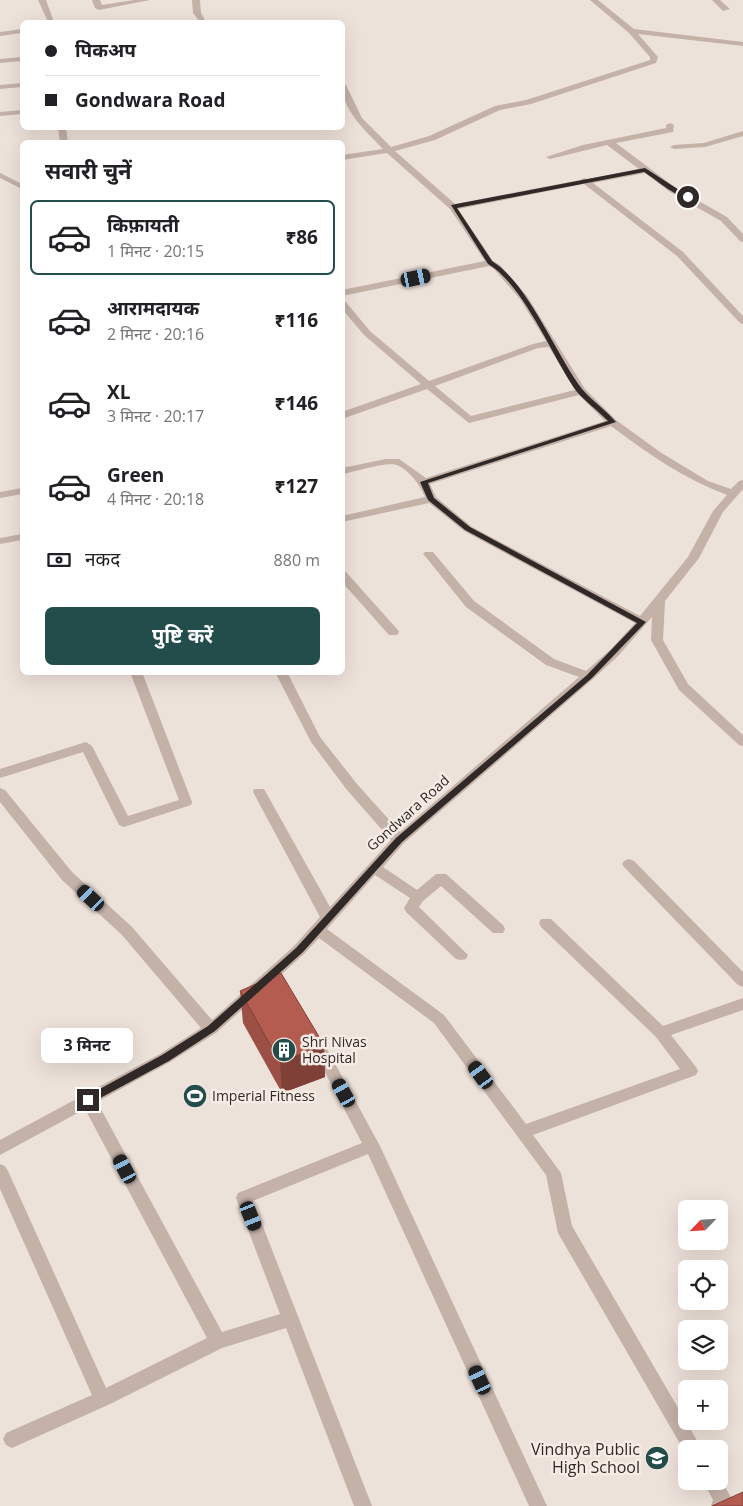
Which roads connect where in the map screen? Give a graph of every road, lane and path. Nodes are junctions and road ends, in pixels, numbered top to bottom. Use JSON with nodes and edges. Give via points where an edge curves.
{"nodes":[{"id":1,"x":42,"y":0,"type":"edge"},
{"id":2,"x":96,"y":0,"type":"edge"},
{"id":3,"x":146,"y":0,"type":"edge"},
{"id":4,"x":196,"y":0,"type":"edge"},
{"id":5,"x":594,"y":0,"type":"edge"},
{"id":6,"x":716,"y":0,"type":"edge"},
{"id":7,"x":726,"y":9,"type":"dead end"},
{"id":8,"x":50,"y":20,"type":"edge"},
{"id":9,"x":201,"y":20,"type":"edge"},
{"id":10,"x":20,"y":31,"type":"edge"},
{"id":11,"x":632,"y":31,"type":"junction"},
{"id":12,"x":0,"y":34,"type":"edge"},
{"id":13,"x":743,"y":44,"type":"edge"},
{"id":14,"x":20,"y":59,"type":"edge"},
{"id":15,"x":0,"y":62,"type":"edge"},
{"id":16,"x":20,"y":84,"type":"edge"},
{"id":17,"x":0,"y":87,"type":"edge"},
{"id":18,"x":345,"y":91,"type":"edge"},
{"id":19,"x":20,"y":112,"type":"edge"},
{"id":20,"x":0,"y":114,"type":"edge"},
{"id":21,"x":670,"y":125,"type":"dead end"},
{"id":22,"x":743,"y":133,"type":"edge"},
{"id":23,"x":609,"y":142,"type":"junction"},
{"id":24,"x":674,"y":147,"type":"dead end"},
{"id":25,"x":389,"y":150,"type":"junction"},
{"id":26,"x":345,"y":157,"type":"edge"},
{"id":27,"x":550,"y":157,"type":"dead end"},
{"id":28,"x":645,"y":170,"type":"junction"},
{"id":29,"x":0,"y":175,"type":"edge"},
{"id":30,"x":584,"y":180,"type":"junction"},
{"id":31,"x":11,"y":182,"type":"junction"},
{"id":32,"x":20,"y":186,"type":"edge"},
{"id":33,"x":0,"y":187,"type":"edge"},
{"id":34,"x":453,"y":207,"type":"junction"},
{"id":35,"x":738,"y":226,"type":"edge"},
{"id":36,"x":743,"y":239,"type":"edge"},
{"id":37,"x":490,"y":263,"type":"junction"},
{"id":38,"x":345,"y":292,"type":"edge"},
{"id":39,"x":345,"y":307,"type":"edge"},
{"id":40,"x":743,"y":321,"type":"edge"},
{"id":41,"x":552,"y":343,"type":"junction"},
{"id":42,"x":428,"y":387,"type":"junction"},
{"id":43,"x":580,"y":391,"type":"junction"},
{"id":44,"x":345,"y":415,"type":"edge"},
{"id":45,"x":612,"y":422,"type":"junction"},
{"id":46,"x":345,"y":471,"type":"edge"},
{"id":47,"x":424,"y":482,"type":"junction"},
{"id":48,"x":743,"y":483,"type":"edge"},
{"id":49,"x":20,"y":491,"type":"edge"},
{"id":50,"x":734,"y":494,"type":"junction"},
{"id":51,"x":0,"y":495,"type":"edge"},
{"id":52,"x":431,"y":499,"type":"junction"},
{"id":53,"x":345,"y":518,"type":"edge"},
{"id":54,"x":20,"y":537,"type":"edge"},
{"id":55,"x":0,"y":540,"type":"edge"},
{"id":56,"x":429,"y":554,"type":"dead end"},
{"id":57,"x":345,"y":577,"type":"edge"},
{"id":58,"x":660,"y":600,"type":"junction"},
{"id":59,"x":642,"y":622,"type":"junction"},
{"id":60,"x":393,"y":632,"type":"dead end"},
{"id":61,"x":137,"y":675,"type":"edge"},
{"id":62,"x":283,"y":675,"type":"edge"},
{"id":63,"x":589,"y":676,"type":"junction"},
{"id":64,"x":743,"y":742,"type":"edge"},
{"id":65,"x":0,"y":774,"type":"edge"},
{"id":66,"x":259,"y":792,"type":"dead end"},
{"id":67,"x":0,"y":793,"type":"edge"},
{"id":68,"x":399,"y":840,"type":"junction"},
{"id":69,"x":629,"y":864,"type":"dead end"},
{"id":70,"x":373,"y":868,"type":"junction"},
{"id":71,"x":418,"y":897,"type":"junction"},
{"id":72,"x":327,"y":917,"type":"junction"},
{"id":73,"x":546,"y":922,"type":"dead end"},
{"id":74,"x":498,"y":929,"type":"dead end"},
{"id":75,"x":317,"y":930,"type":"junction"},
{"id":76,"x":461,"y":955,"type":"dead end"},
{"id":77,"x":743,"y":982,"type":"edge"},
{"id":78,"x":743,"y":1004,"type":"edge"},
{"id":79,"x":211,"y":1028,"type":"junction"},
{"id":80,"x":310,"y":1032,"type":"edge"},
{"id":81,"x":661,"y":1033,"type":"junction"},
{"id":82,"x":88,"y":1100,"type":"junction"},
{"id":83,"x":523,"y":1132,"type":"junction"},
{"id":84,"x":372,"y":1146,"type":"junction"},
{"id":85,"x":0,"y":1148,"type":"edge"},
{"id":86,"x":0,"y":1171,"type":"edge"},
{"id":87,"x":292,"y":1318,"type":"junction"},
{"id":88,"x":218,"y":1341,"type":"junction"},
{"id":89,"x":102,"y":1399,"type":"junction"},
{"id":90,"x":12,"y":1439,"type":"dead end"},
{"id":91,"x":688,"y":1440,"type":"edge"},
{"id":92,"x":717,"y":1490,"type":"edge"},
{"id":93,"x":363,"y":1506,"type":"edge"},
{"id":94,"x":538,"y":1506,"type":"edge"},
{"id":95,"x":720,"y":1506,"type":"edge"}],
"edges":[{"from":1,"to":8,"type":"street"},
{"from":2,"to":3,"type":"street","via":[[99,8]]},
{"from":4,"to":9,"type":"street","via":[[196,13]]},
{"from":5,"to":11,"type":"street"},
{"from":6,"to":7,"type":"street"},
{"from":10,"to":12,"type":"street"},
{"from":11,"to":13,"type":"street"},
{"from":11,"to":25,"type":"street","via":[[654,57],[653,61],[498,108],[441,135]]},
{"from":14,"to":15,"type":"street"},
{"from":16,"to":17,"type":"street"},
{"from":18,"to":25,"type":"street","via":[[359,119]]},
{"from":19,"to":20,"type":"street"},
{"from":21,"to":23,"type":"street","via":[[670,130],[662,133]]},
{"from":22,"to":24,"type":"street","via":[[705,145]]},
{"from":23,"to":27,"type":"street"},
{"from":23,"to":28,"type":"street"},
{"from":25,"to":26,"type":"street"},
{"from":25,"to":34,"type":"street"},
{"from":28,"to":30,"type":"street"},
{"from":28,"to":35,"type":"street"},
{"from":29,"to":31,"type":"street"},
{"from":30,"to":34,"type":"street"},
{"from":30,"to":40,"type":"street","via":[[680,254]]},
{"from":31,"to":32,"type":"street"},
{"from":31,"to":33,"type":"street"},
{"from":34,"to":37,"type":"street"},
{"from":35,"to":36,"type":"street","via":[[736,234]]},
{"from":37,"to":38,"type":"street"},
{"from":37,"to":41,"type":"street","via":[[524,298]]},
{"from":39,"to":42,"type":"street","via":[[367,333]]},
{"from":41,"to":42,"type":"street","via":[[536,346]]},
{"from":41,"to":43,"type":"street"},
{"from":42,"to":43,"type":"street","via":[[469,420]]},
{"from":42,"to":44,"type":"street"},
{"from":43,"to":45,"type":"street"},
{"from":45,"to":47,"type":"street"},
{"from":45,"to":50,"type":"street","via":[[704,483]]},
{"from":46,"to":47,"type":"street","via":[[399,462]]},
{"from":47,"to":52,"type":"street"},
{"from":48,"to":50,"type":"street","name":"Gondwara Road"},
{"from":49,"to":51,"type":"street"},
{"from":50,"to":58,"type":"street","name":"Gondwara Road","via":[[718,511],[693,558]]},
{"from":52,"to":53,"type":"street"},
{"from":52,"to":59,"type":"street","via":[[468,529]]},
{"from":54,"to":55,"type":"street"},
{"from":56,"to":63,"type":"street","via":[[470,604],[550,662]]},
{"from":57,"to":60,"type":"street"},
{"from":58,"to":59,"type":"street","name":"Gondwara Road"},
{"from":58,"to":64,"type":"street","via":[[658,640],[683,688]]},
{"from":59,"to":63,"type":"street","name":"Gondwara Road"},
{"from":61,"to":65,"type":"street","via":[[186,802],[124,822],[86,746]]},
{"from":62,"to":68,"type":"street","via":[[315,739]]},
{"from":63,"to":68,"type":"street","name":"Gondwara Road"},
{"from":66,"to":72,"type":"street"},
{"from":67,"to":79,"type":"street","via":[[67,876],[127,931]]},
{"from":68,"to":70,"type":"street","name":"Gondwara Road"},
{"from":69,"to":77,"type":"street"},
{"from":70,"to":71,"type":"street"},
{"from":70,"to":72,"type":"street","name":"Gondwara Road"},
{"from":71,"to":74,"type":"street","via":[[441,878]]},
{"from":71,"to":76,"type":"street","via":[[411,908]]},
{"from":72,"to":75,"type":"street","name":"Gondwara Road"},
{"from":73,"to":81,"type":"street"},
{"from":75,"to":79,"type":"street","name":"Gondwara Road","via":[[280,975]]},
{"from":75,"to":83,"type":"street","via":[[439,1019]]},
{"from":78,"to":81,"type":"street"},
{"from":79,"to":82,"type":"street","name":"Gondwara Road","via":[[165,1058]]},
{"from":80,"to":84,"type":"street"},
{"from":81,"to":83,"type":"street","via":[[691,1071]]},
{"from":82,"to":85,"type":"street","name":"Gondwara Road"},
{"from":82,"to":88,"type":"street"},
{"from":83,"to":91,"type":"street","via":[[553,1173],[564,1228]]},
{"from":84,"to":87,"type":"street","via":[[244,1198]]},
{"from":84,"to":94,"type":"street"},
{"from":86,"to":89,"type":"street"},
{"from":87,"to":88,"type":"street"},
{"from":87,"to":93,"type":"street"},
{"from":88,"to":89,"type":"street"},
{"from":89,"to":90,"type":"street"},
{"from":92,"to":95,"type":"street","via":[[725,1503]]}]}
